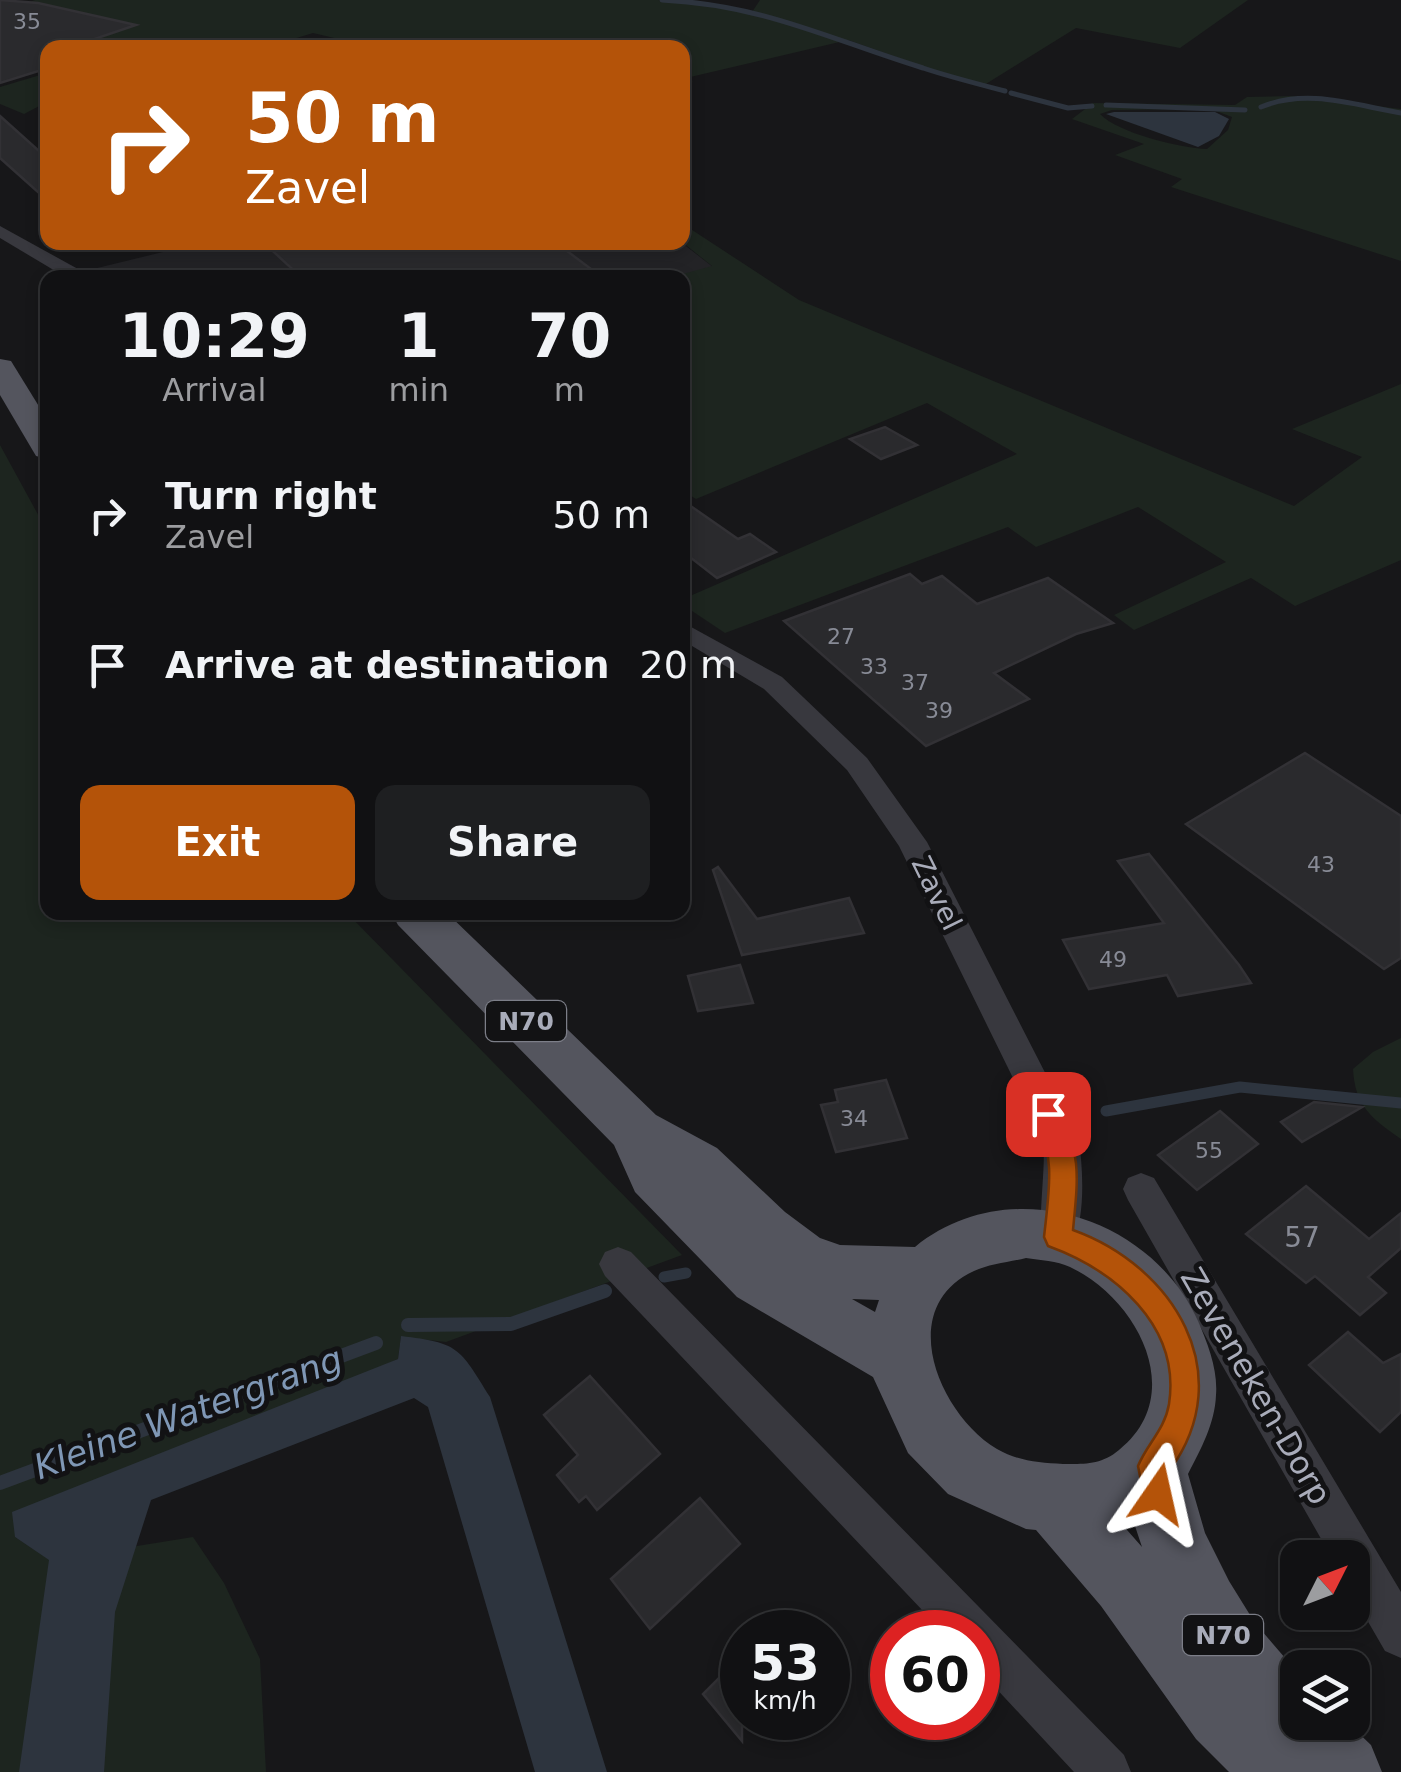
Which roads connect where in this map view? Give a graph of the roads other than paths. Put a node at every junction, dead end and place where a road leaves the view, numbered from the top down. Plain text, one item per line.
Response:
1 (0, 231) edge
2 (67, 270) edge
3 (0, 368) edge
4 (40, 436) edge
5 (690, 635) edge
6 (422, 920) edge
7 (636, 1131) junction
8 (1141, 1189) dead end
9 (1058, 1237) junction
10 (618, 1264) dead end
11 (922, 1274) junction
12 (898, 1358) junction
13 (1154, 1466) junction
14 (1056, 1500) junction
15 (951, 1610) edge
16 (1401, 1635) edge
17 (1000, 1661) edge
18 (1108, 1772) edge
19 (1282, 1772) edge
20 (1344, 1772) edge

1 - 2 street
3 - 4 main road
5 - 9 street, Zavel
6 - 7 main road, N70
7 - 11 main road, N70
7 - 12 main road, N70
8 - 16 street, Zeveneken-Dorp
9 - 11 main road, Zeveneken-Dorp
9 - 13 main road, Zeveneken-Dorp
10 - 15 street
11 - 12 main road, Zeveneken-Dorp
12 - 14 main road, Zeveneken-Dorp
13 - 14 main road, Zeveneken-Dorp
13 - 20 main road, N70
14 - 19 main road, N70
17 - 18 street

